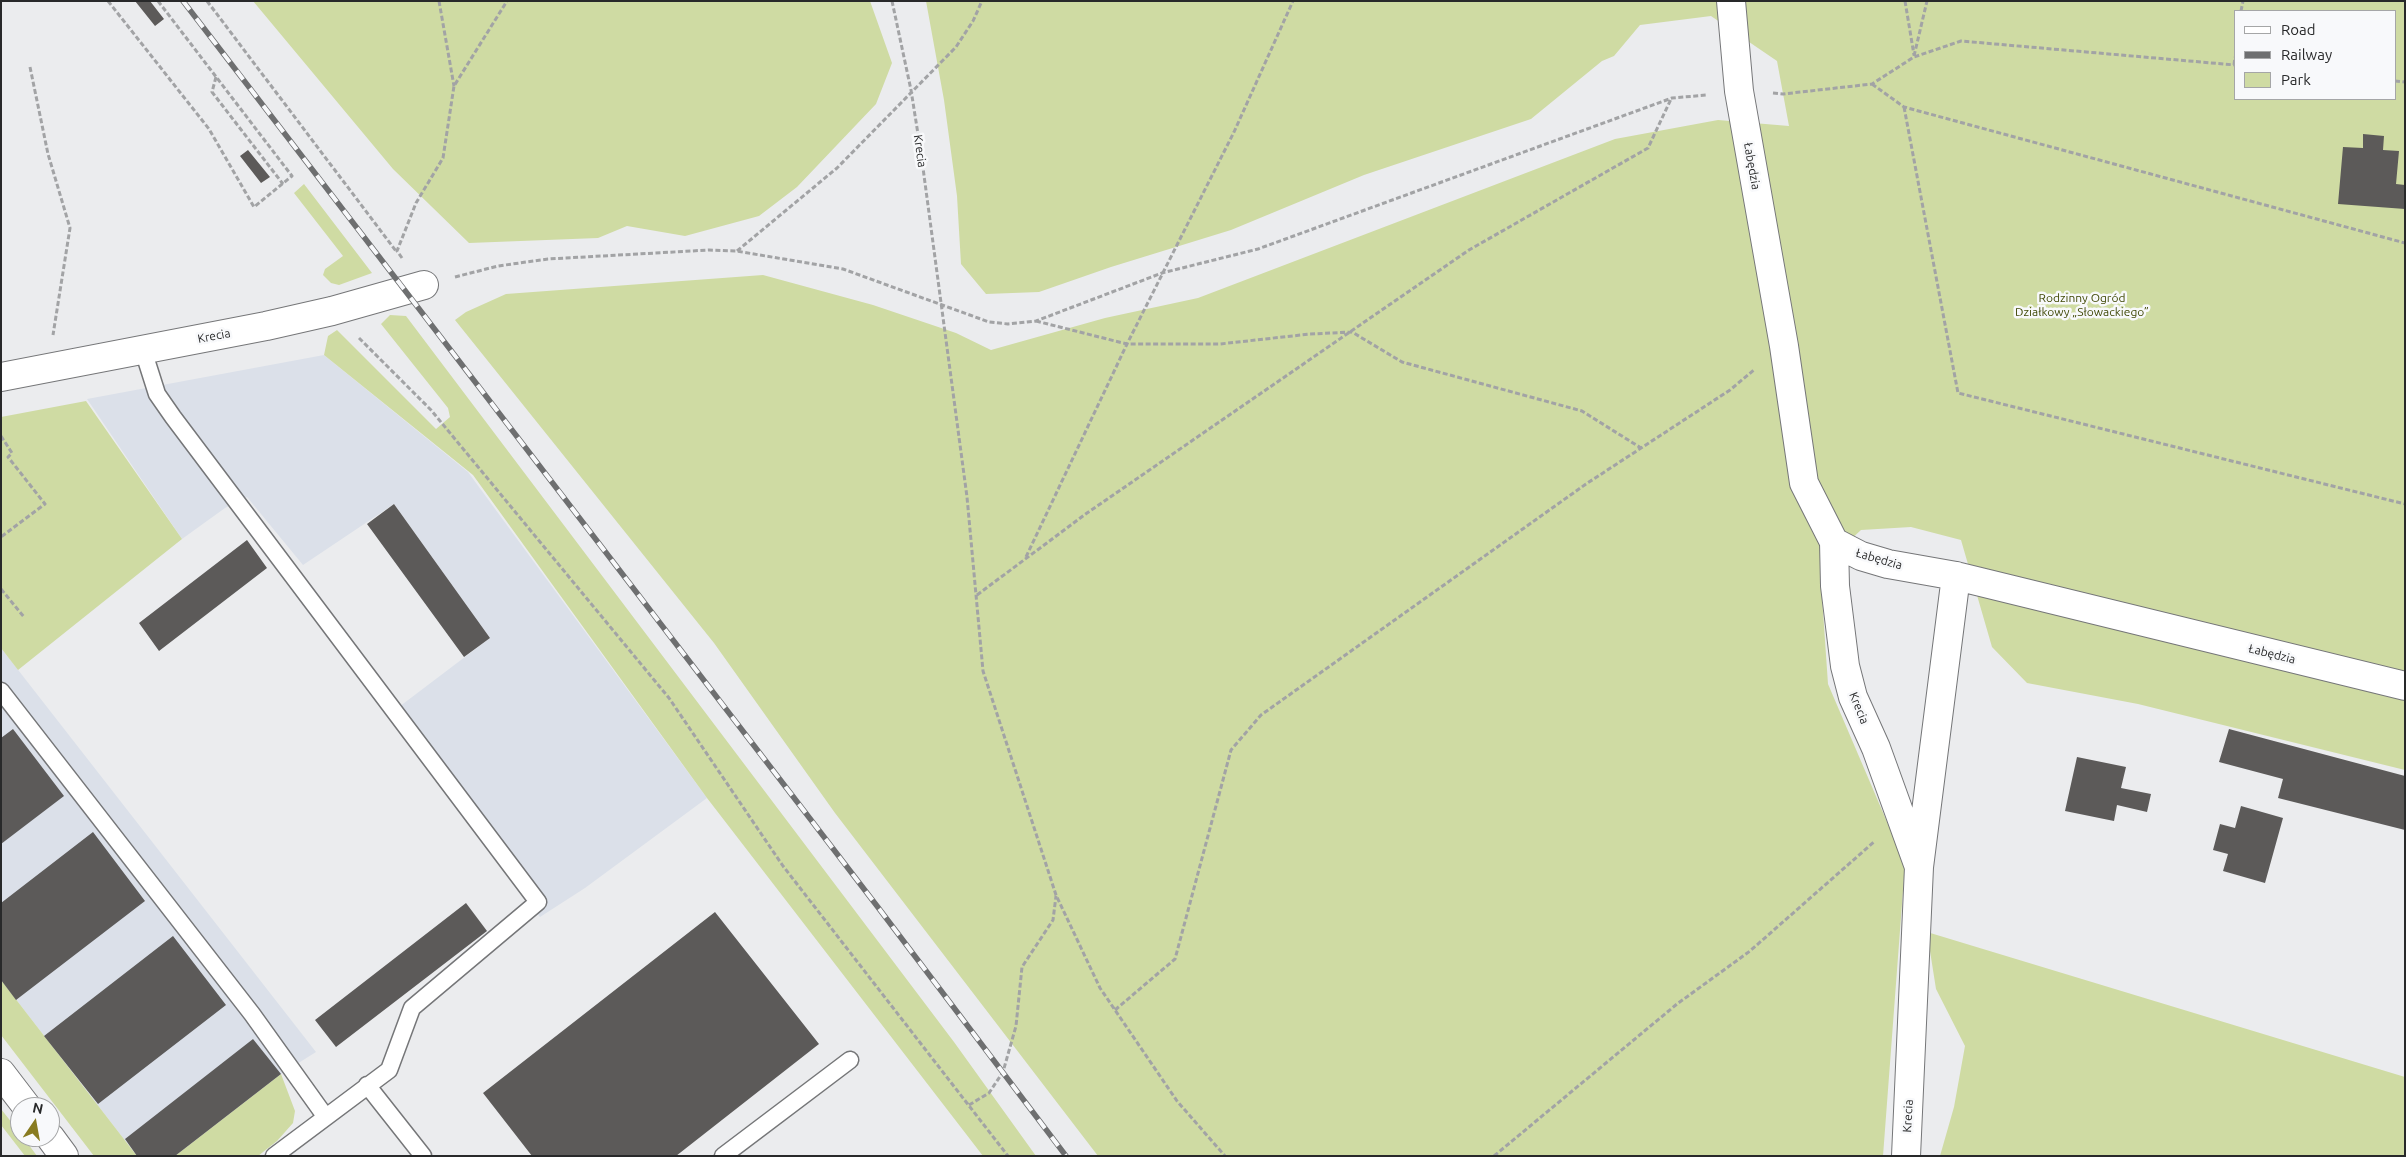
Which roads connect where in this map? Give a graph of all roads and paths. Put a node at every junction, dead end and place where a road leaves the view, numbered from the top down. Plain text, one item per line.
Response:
1 (108, 1) edge
2 (158, 1) edge
3 (207, 1) edge
4 (440, 1) edge
5 (507, 1) edge
6 (892, 1) edge
7 (982, 1) edge
8 (1293, 1) edge
9 (1731, 1) edge
10 (1905, 1) edge
11 (1927, 1) edge
12 (1914, 57) junction
13 (2234, 65) edge
14 (30, 67) dead end
15 (216, 77) junction
16 (1872, 84) junction
17 (454, 86) junction
18 (911, 90) junction
19 (1739, 91) junction
20 (1672, 98) junction
21 (1904, 107) junction
22 (283, 184) junction
23 (2405, 243) edge
24 (397, 251) junction
25 (736, 251) junction
26 (1162, 272) junction
27 (424, 285) junction
28 (939, 302) junction
29 (332, 311) junction
30 (1036, 321) junction
31 (1352, 332) junction
32 (1127, 344) junction
33 (1784, 346) junction
34 (143, 350) junction
35 (47, 368) junction
36 (1, 377) edge
37 (1, 436) edge
38 (1641, 448) junction
39 (2405, 504) edge
40 (1, 538) edge
41 (1834, 542) junction
42 (1026, 558) junction
43 (1956, 576) junction
44 (1, 590) edge
45 (976, 595) junction
46 (24, 617) dead end
47 (2405, 686) edge
48 (1, 691) edge
49 (1902, 818) junction
50 (1919, 867) junction
51 (1056, 895) junction
52 (1115, 1010) junction
53 (850, 1060) dead end
54 (1, 1073) edge
55 (367, 1085) junction
56 (19, 1097) edge
57 (969, 1105) junction
58 (326, 1116) junction
59 (274, 1156) edge
60 (423, 1156) edge
61 (723, 1156) edge
62 (1008, 1156) edge
63 (1225, 1156) edge
64 (1494, 1156) edge
65 (1906, 1156) edge

1 - 22 path
2 - 15 path
3 - 24 path
4 - 17 path
5 - 17 path
6 - 18 path, Krecia
7 - 18 path
8 - 26 path
9 - 19 street, Łabędzia
10 - 12 path
11 - 12 path
12 - 13 path
12 - 16 path
14 - 35 path
15 - 22 path
15 - 22 path
16 - 19 path
16 - 21 path
17 - 24 path
18 - 25 path
18 - 28 path, Krecia
19 - 20 path
19 - 33 street, Łabędzia
20 - 26 path
20 - 31 path
21 - 23 path
21 - 39 path
24 - 27 path
25 - 27 path
25 - 28 path
26 - 30 path
26 - 32 path
27 - 29 street, Krecia
28 - 30 path
28 - 45 path, Krecia
29 - 34 street, Krecia
29 - 57 path
30 - 32 path
31 - 32 path
31 - 38 path
31 - 42 path
32 - 42 path
33 - 38 path
33 - 41 street, Łabędzia
34 - 35 street, Krecia
34 - 55 lane
35 - 36 street, Krecia
37 - 40 path
38 - 52 path
41 - 43 street, Łabędzia
41 - 49 street, Krecia
42 - 45 path
43 - 47 street, Łabędzia
43 - 50 street, Krecia
44 - 46 path
45 - 51 path, Krecia
48 - 58 lane
49 - 50 street, Krecia
49 - 64 path
50 - 65 street, Krecia
51 - 52 path, Krecia
51 - 57 path
52 - 63 path, Krecia
53 - 61 lane
54 - 56 street
55 - 58 lane
55 - 60 lane
57 - 62 path
58 - 59 lane

